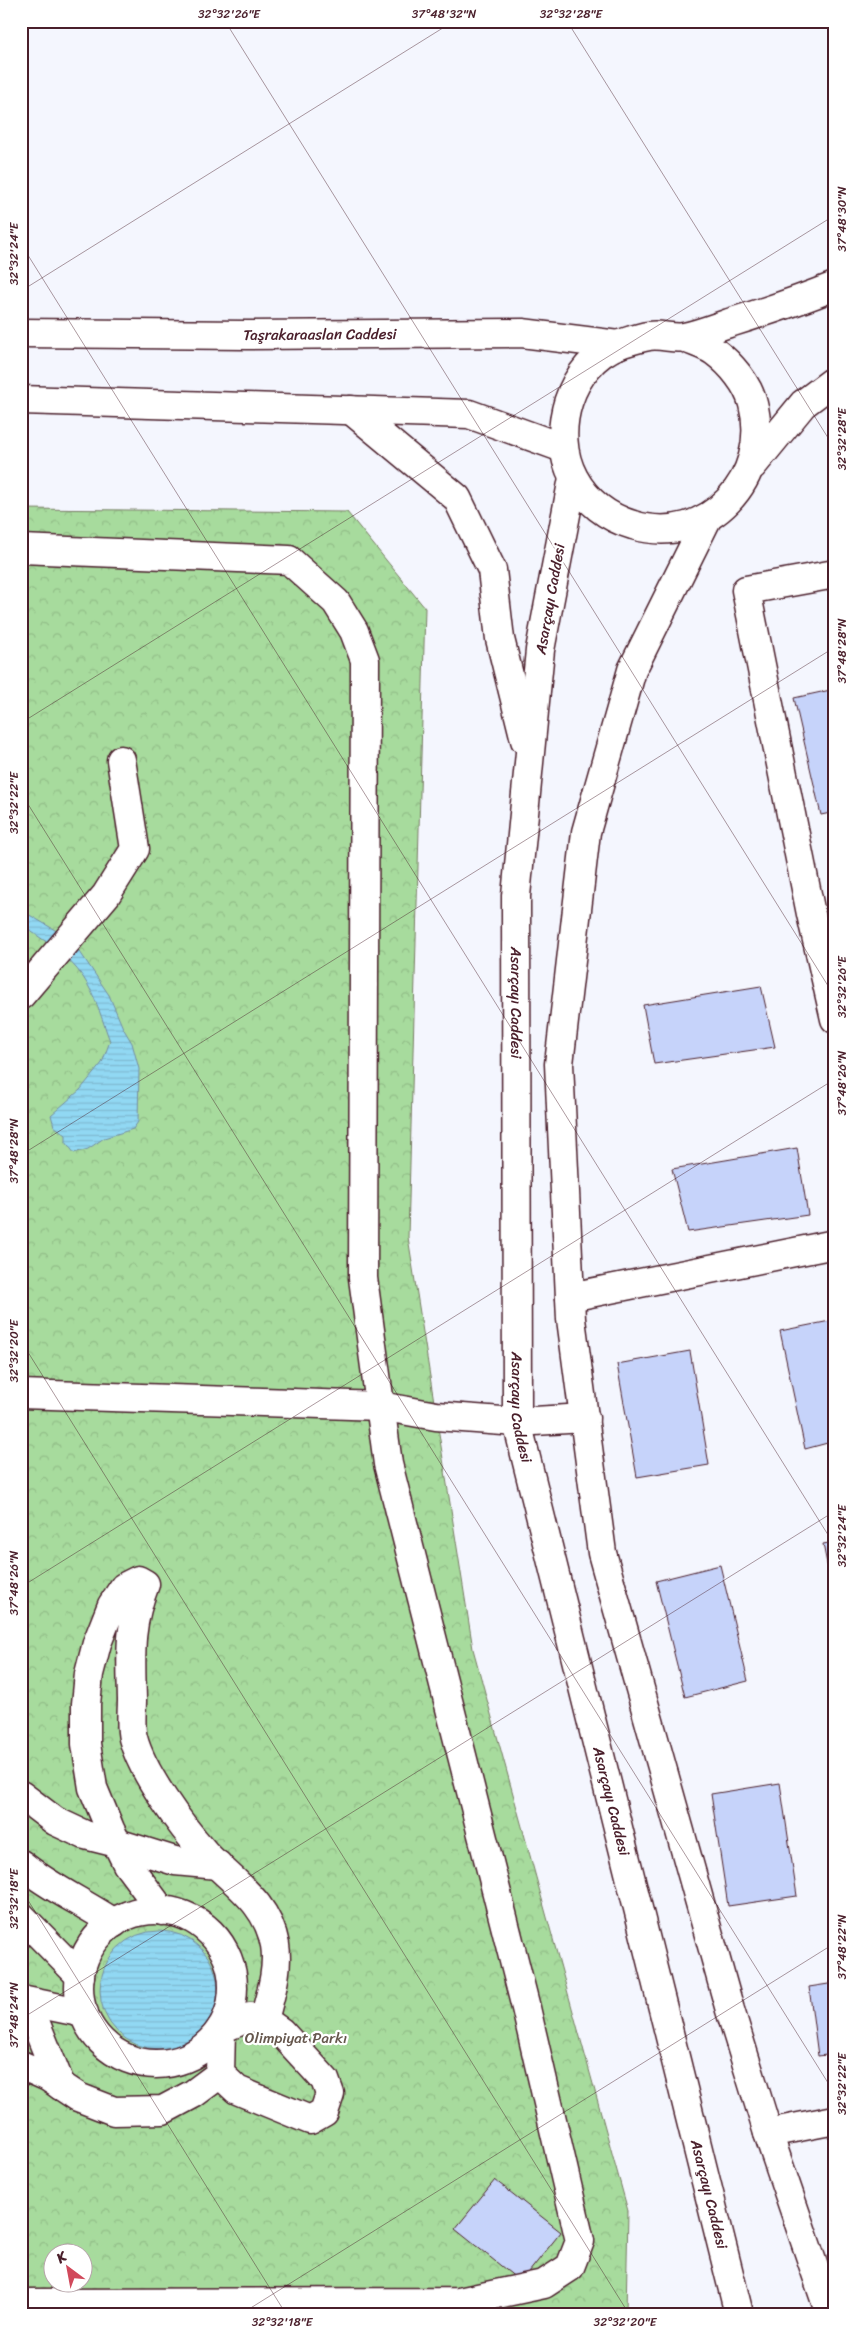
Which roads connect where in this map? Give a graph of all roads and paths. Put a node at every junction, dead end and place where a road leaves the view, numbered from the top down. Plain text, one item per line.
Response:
1 (835, 286) edge
2 (21, 333) edge
3 (683, 337) junction
4 (618, 345) junction
5 (835, 380) edge
6 (21, 400) edge
7 (351, 410) junction
8 (563, 448) junction
9 (751, 468) junction
10 (574, 478) junction
11 (708, 518) junction
12 (21, 549) edge
13 (835, 574) edge
14 (530, 758) junction
15 (121, 760) dead end
16 (21, 995) edge
17 (835, 1019) edge
18 (835, 1244) edge
19 (570, 1296) junction
20 (21, 1394) edge
21 (380, 1406) junction
22 (585, 1418) junction
23 (517, 1422) junction
24 (21, 1795) edge
25 (117, 1843) junction
26 (21, 1864) edge
27 (218, 1865) junction
28 (162, 1911) junction
29 (21, 1916) edge
30 (114, 1923) junction
31 (80, 1976) junction
32 (21, 2001) edge
33 (84, 2013) junction
34 (264, 2020) junction
35 (220, 2029) junction
36 (21, 2065) edge
37 (220, 2074) junction
38 (61, 2086) junction
39 (835, 2120) edge
40 (768, 2133) junction
41 (21, 2303) edge
42 (739, 2314) edge
43 (830, 2314) edge

1 - 3 street
2 - 4 street, Taşrakaraaslan Caddesi
3 - 4 street
3 - 9 street
4 - 8 street
5 - 9 street
6 - 7 street
7 - 8 street
7 - 14 street
8 - 10 street
9 - 11 street
10 - 11 street
10 - 14 street, Asarçayı Caddesi
11 - 19 street
12 - 21 street
13 - 17 street
14 - 23 street, Asarçayı Caddesi
15 - 16 street
18 - 19 street
19 - 22 street
20 - 21 street
21 - 23 street
21 - 41 street
22 - 23 street
22 - 40 street
23 - 42 street, Asarçayı Caddesi
24 - 25 street
25 - 27 street
25 - 27 street
25 - 28 street
26 - 30 street
27 - 34 street
28 - 30 street
28 - 35 street
29 - 31 street
30 - 31 street
31 - 33 street
32 - 33 street
32 - 38 street
33 - 35 street
34 - 35 street
34 - 37 street
35 - 37 street
36 - 38 street
37 - 38 street
39 - 40 street
40 - 43 street

